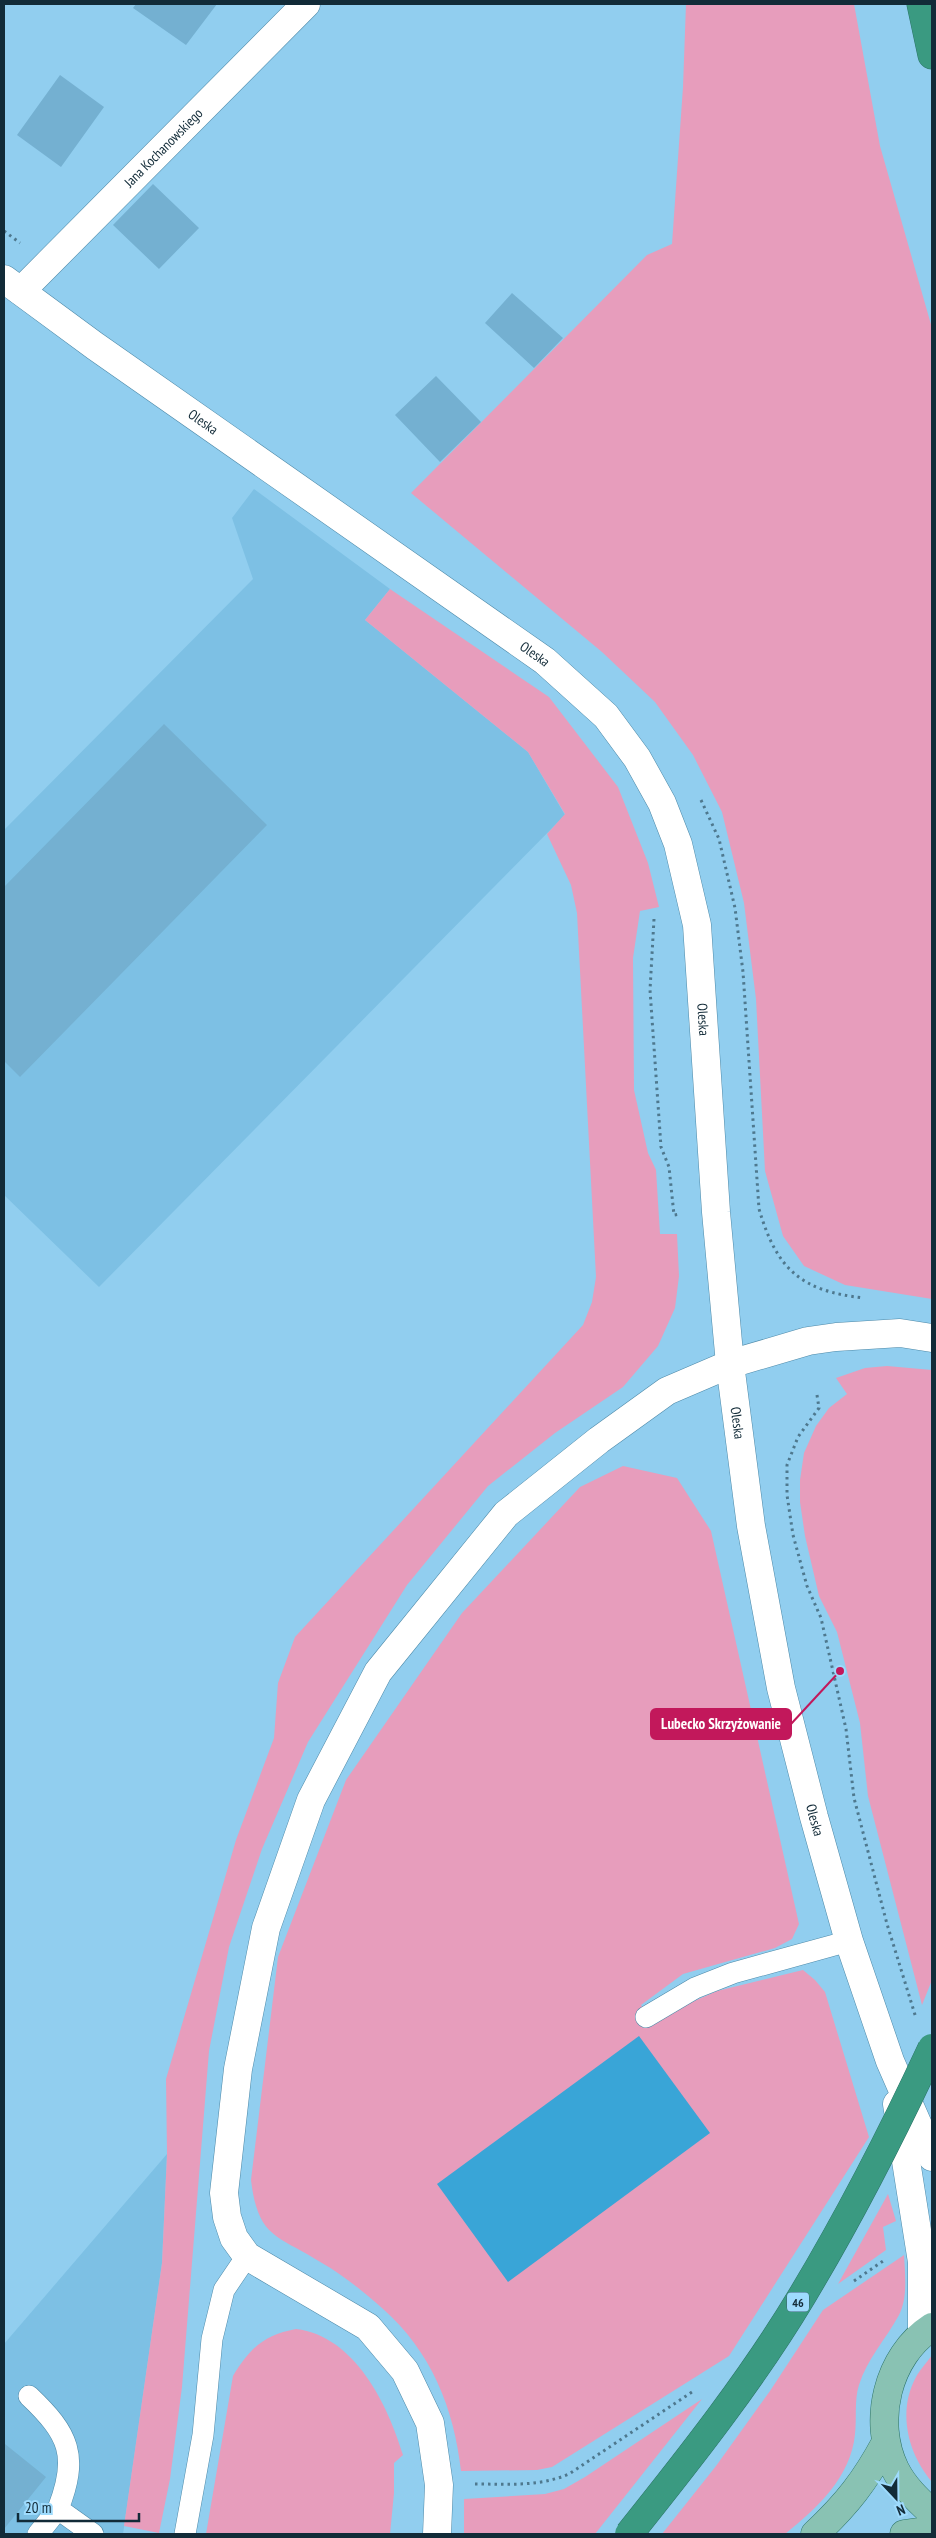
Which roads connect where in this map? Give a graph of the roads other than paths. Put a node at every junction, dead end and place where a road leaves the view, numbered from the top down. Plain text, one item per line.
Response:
1 (306, 4) edge
2 (921, 4) edge
3 (932, 55) edge
4 (9, 286) edge
5 (932, 1338) edge
6 (730, 1364) junction
7 (849, 1941) junction
8 (646, 2017) dead end
9 (925, 2037) edge
10 (890, 2061) junction
11 (932, 2157) edge
12 (247, 2256) junction
13 (927, 2330) edge
14 (29, 2396) dead end
15 (886, 2442) junction
16 (58, 2509) junction
17 (932, 2513) edge
18 (932, 2530) edge
19 (38, 2534) edge
20 (93, 2534) edge
21 (185, 2534) edge
22 (437, 2534) edge
23 (629, 2534) edge
24 (814, 2534) edge
25 (904, 2534) edge

1 - 4 street, Jana Kochanowskiego
2 - 3 highway
4 - 6 street, Oleska
5 - 6 street
6 - 7 street, Oleska
6 - 12 street
7 - 8 lane
7 - 10 street, Oleska
9 - 23 highway, 46, bridge
10 - 11 street
10 - 13 street
12 - 21 lane
12 - 22 street
13 - 15 main road
14 - 16 lane
15 - 17 main road
15 - 24 main road
16 - 19 lane
16 - 20 lane
18 - 25 main road

